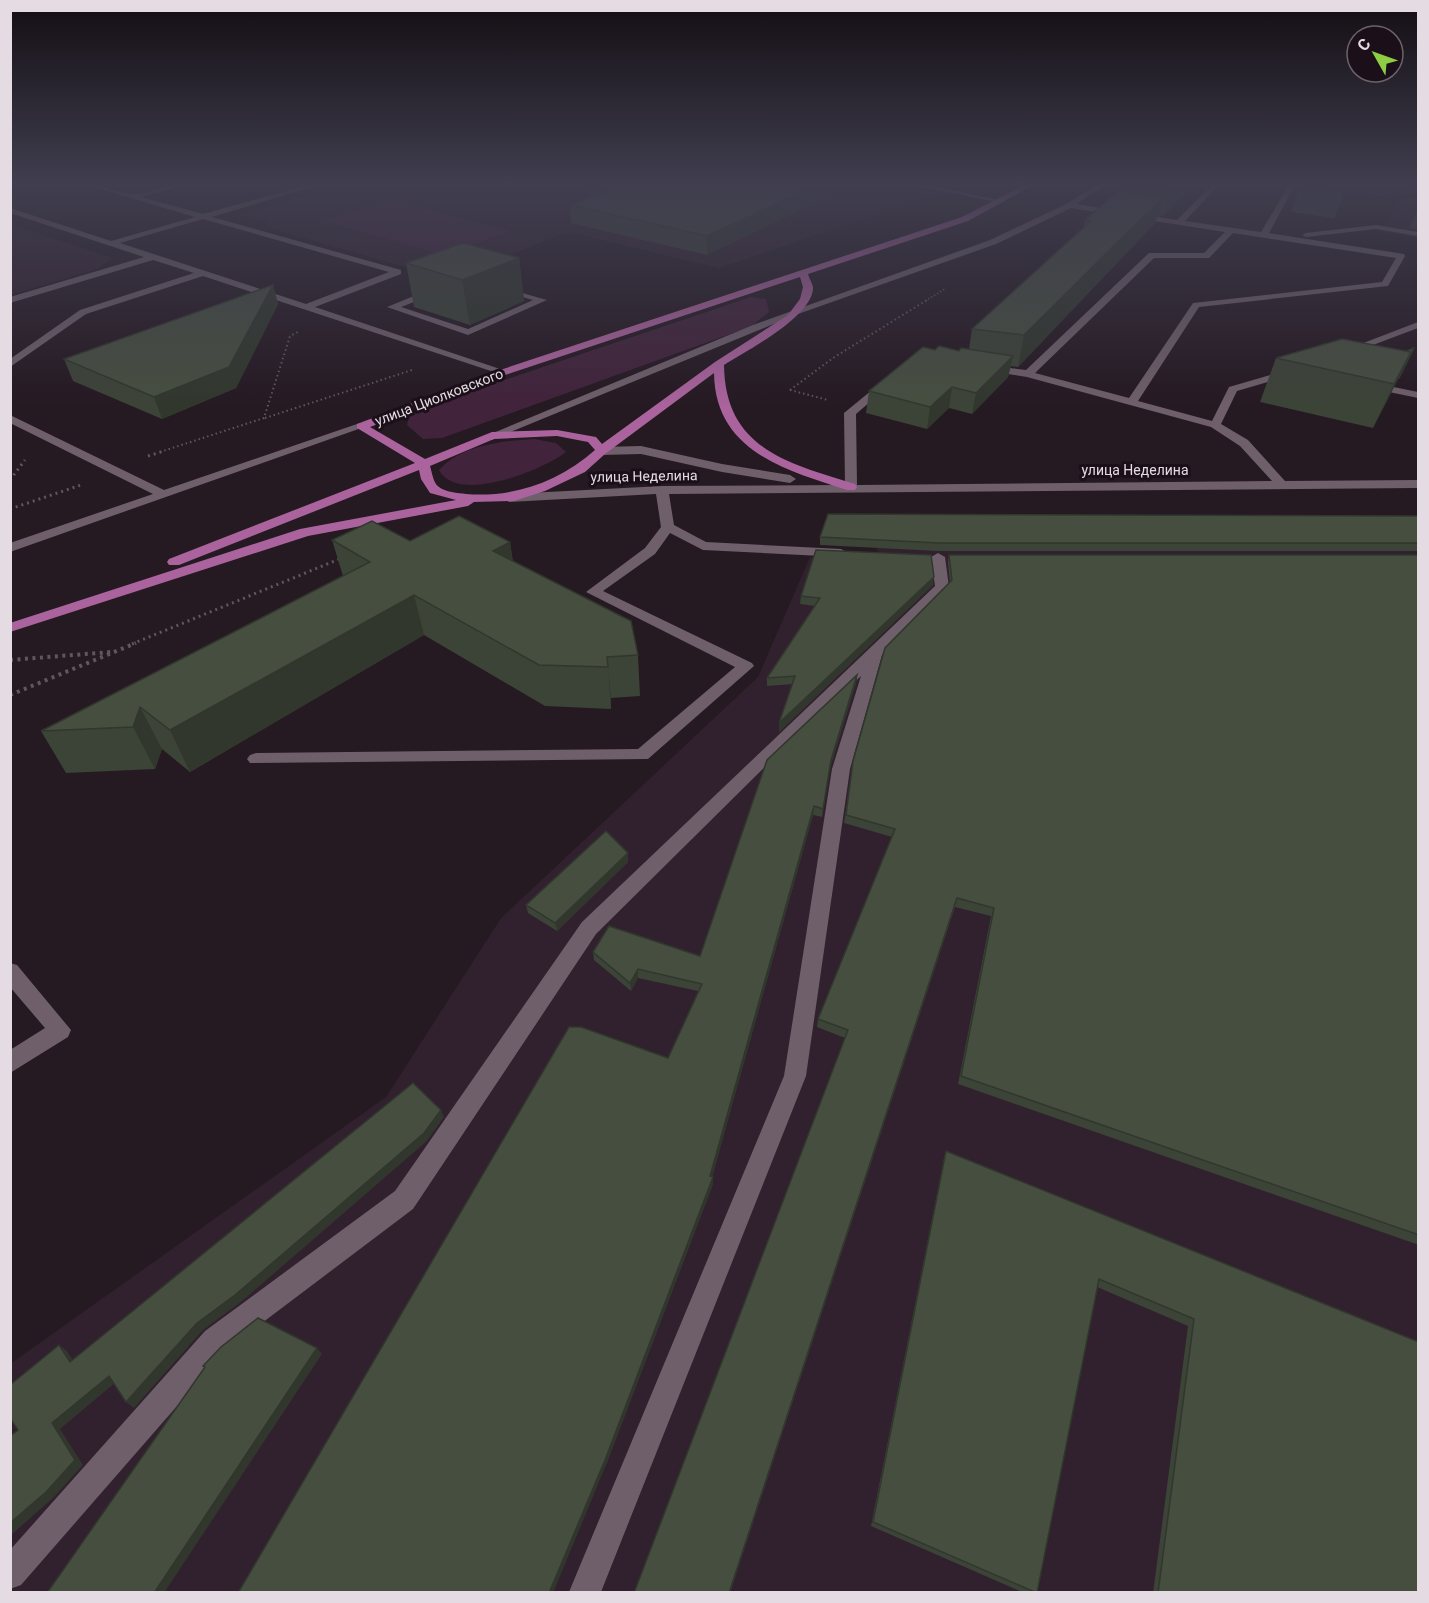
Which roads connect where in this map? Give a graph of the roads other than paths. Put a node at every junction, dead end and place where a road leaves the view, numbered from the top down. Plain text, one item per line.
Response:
1 (150, 258) edge
2 (156, 258) edge
3 (346, 258) edge
4 (851, 258) edge
5 (956, 258) edge
6 (1149, 258) edge
7 (1400, 258) edge
8 (203, 273) junction
9 (803, 274) junction
10 (427, 280) dead end
11 (488, 284) edge
12 (10, 300) edge
13 (306, 307) junction
14 (796, 311) junction
15 (1419, 325) edge
16 (1330, 358) edge
17 (10, 364) edge
18 (719, 364) junction
19 (973, 366) edge
20 (1304, 370) dead end
21 (504, 372) junction
22 (900, 372) edge
23 (1028, 374) junction
24 (1352, 382) edge
25 (1419, 394) edge
26 (1132, 402) junction
27 (10, 418) edge
28 (1215, 425) junction
29 (361, 426) junction
30 (492, 436) junction
31 (601, 451) junction
32 (424, 464) junction
33 (1281, 484) junction
34 (1419, 484) edge
35 (851, 487) junction
36 (662, 490) junction
37 (164, 495) junction
38 (509, 498) junction
39 (481, 500) junction
40 (668, 526) junction
41 (10, 548) edge
42 (856, 553) edge
43 (938, 557) dead end
44 (10, 627) edge
45 (875, 654) junction
46 (256, 759) dead end
47 (10, 971) edge
48 (10, 1063) edge
49 (10, 1574) edge
50 (585, 1593) edge

1 - 12 street
2 - 8 street
3 - 13 street
4 - 9 main road, улица Циолковского
5 - 14 street
6 - 23 street
7 - 26 street
8 - 13 street
8 - 17 street
9 - 14 main road
9 - 21 main road, улица Циолковского
10 - 11 street
13 - 21 street
14 - 18 main road
14 - 30 street
15 - 16 street
18 - 31 main road
18 - 35 main road
19 - 23 street
20 - 28 street
21 - 29 main road, улица Циолковского
22 - 35 street
23 - 26 street
24 - 25 street
26 - 28 street
27 - 37 street
28 - 33 street
29 - 32 main road, улица Циолковского
29 - 37 street
30 - 31 main road
30 - 32 main road
31 - 35 street, улица Неделина
31 - 38 main road
32 - 39 main road
32 - 44 main road
33 - 34 street, улица Неделина
33 - 35 street, улица Неделина
35 - 36 street, улица Неделина
36 - 38 street, улица Неделина
36 - 40 street
37 - 41 street
38 - 39 main road
39 - 44 main road
40 - 42 street
40 - 46 street
43 - 45 street
45 - 49 street
45 - 50 street
47 - 48 street

